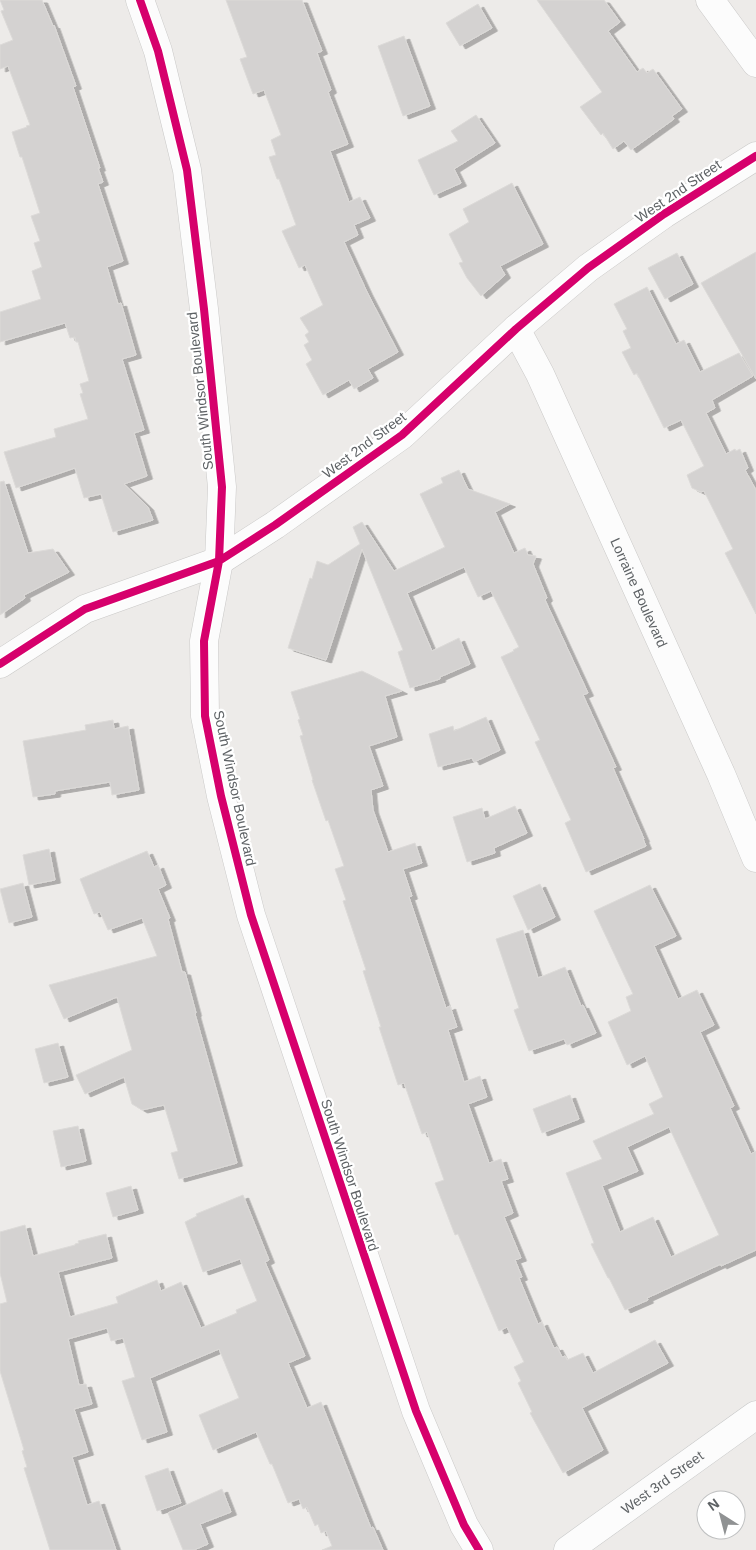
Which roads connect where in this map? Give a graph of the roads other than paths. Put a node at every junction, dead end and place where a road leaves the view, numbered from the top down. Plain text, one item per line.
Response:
1 (140, 0) edge
2 (710, 0) edge
3 (756, 63) edge
4 (756, 156) edge
5 (516, 329) junction
6 (219, 561) junction
7 (0, 664) edge
8 (756, 858) edge
9 (756, 1415) edge
10 (479, 1550) edge
11 (568, 1550) edge

1 - 6 street, South Windsor Boulevard
2 - 3 street
4 - 5 street, West 2nd Street
5 - 6 street, West 2nd Street
5 - 8 street, Lorraine Boulevard
6 - 7 street, West 2nd Street
6 - 10 street, South Windsor Boulevard
9 - 11 street, West 3rd Street

